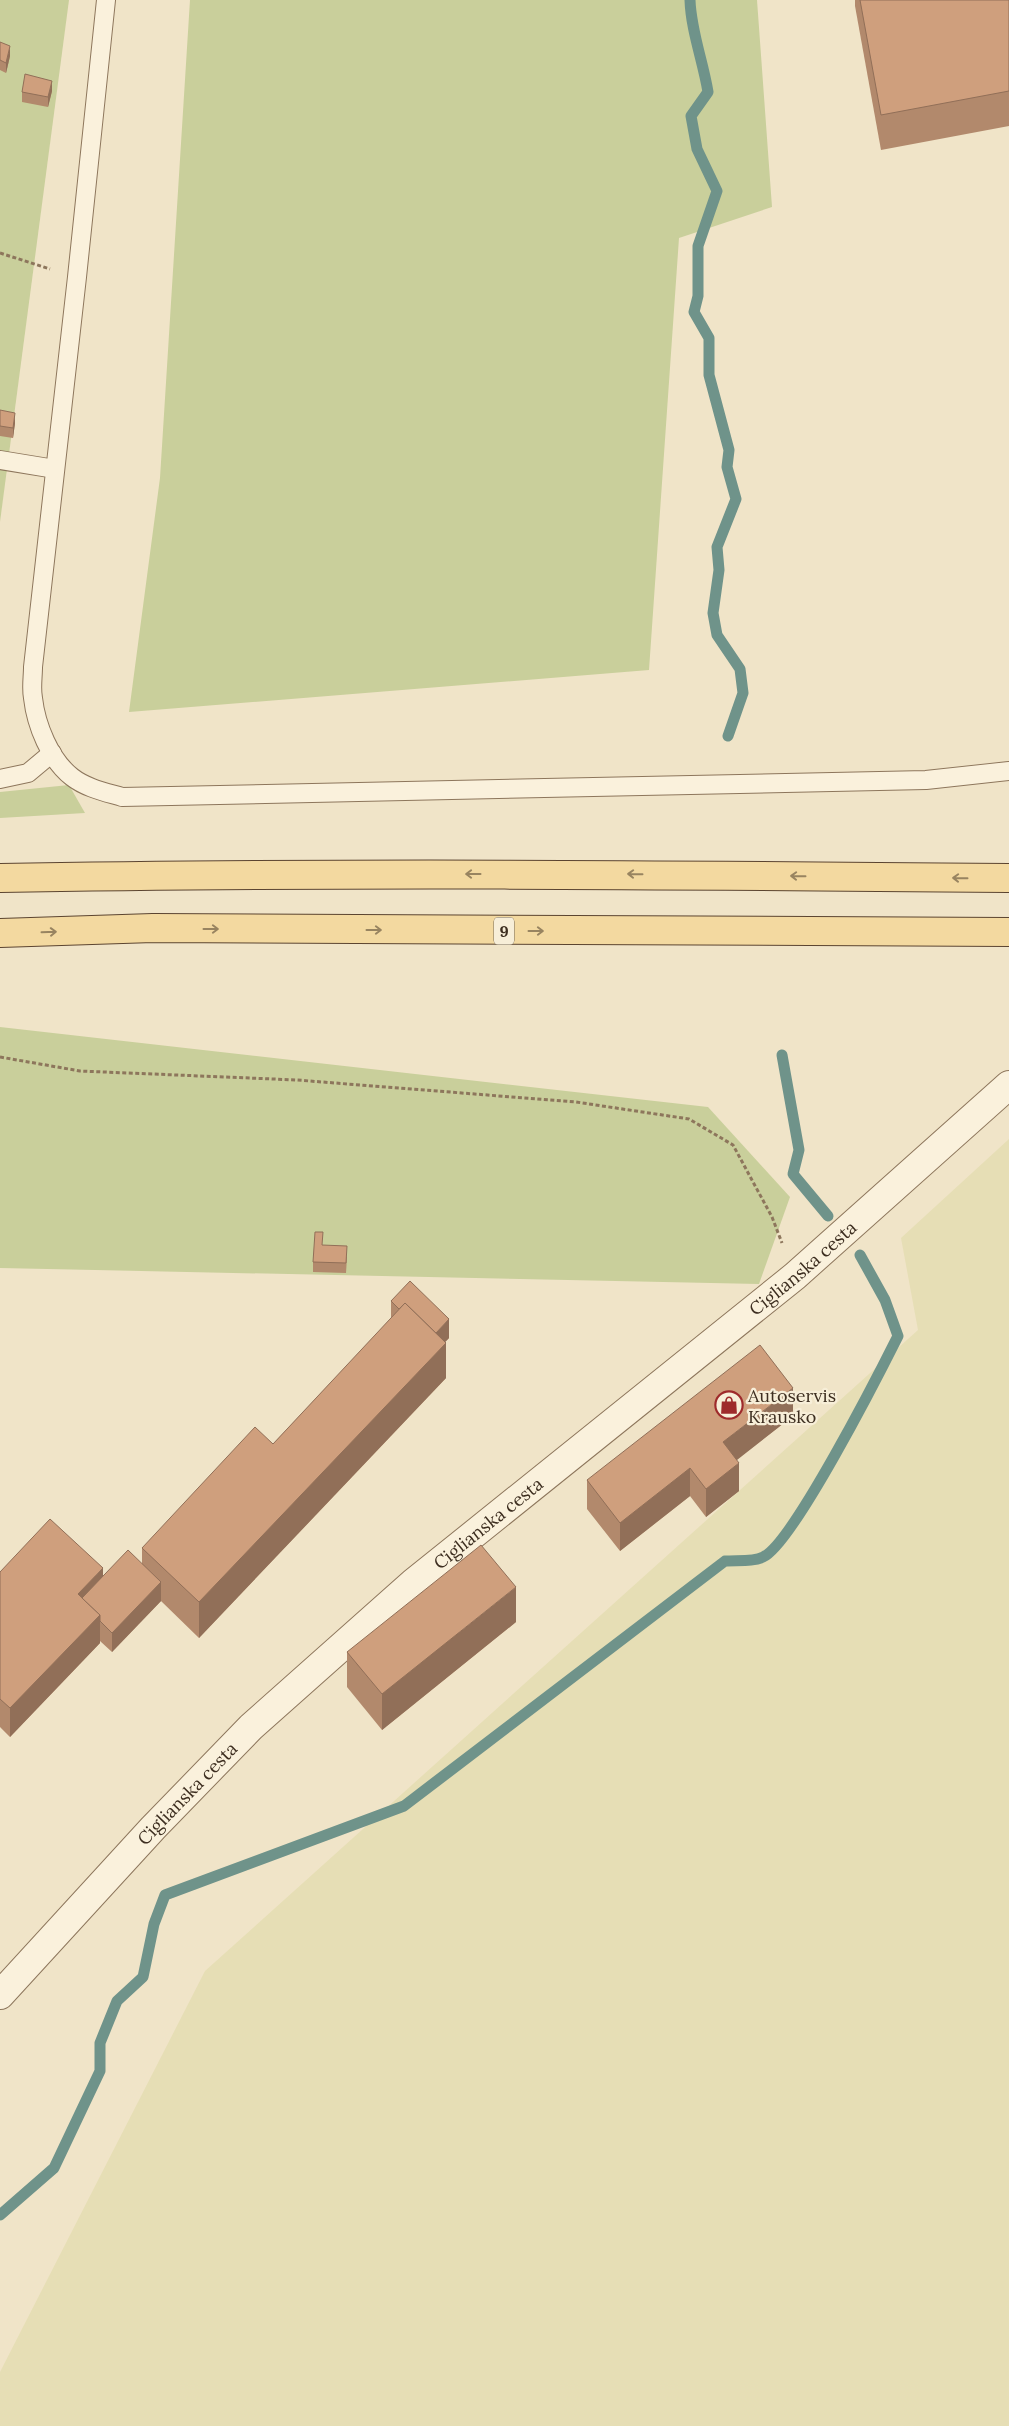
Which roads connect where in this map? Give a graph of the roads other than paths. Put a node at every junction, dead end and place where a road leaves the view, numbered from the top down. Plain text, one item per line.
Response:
1 (106, 0) edge
2 (0, 460) edge
3 (55, 470) junction
4 (52, 753) junction
5 (1009, 771) edge
6 (0, 779) edge
7 (0, 878) edge
8 (1009, 878) edge
9 (1009, 932) edge
10 (0, 933) edge
11 (1009, 1085) edge
12 (0, 1995) edge

1 - 3 lane
2 - 3 lane
3 - 4 lane
4 - 5 lane
4 - 6 lane
8 -> 7 main road
10 -> 9 main road, 9
11 - 12 street, Ciglianska cesta

